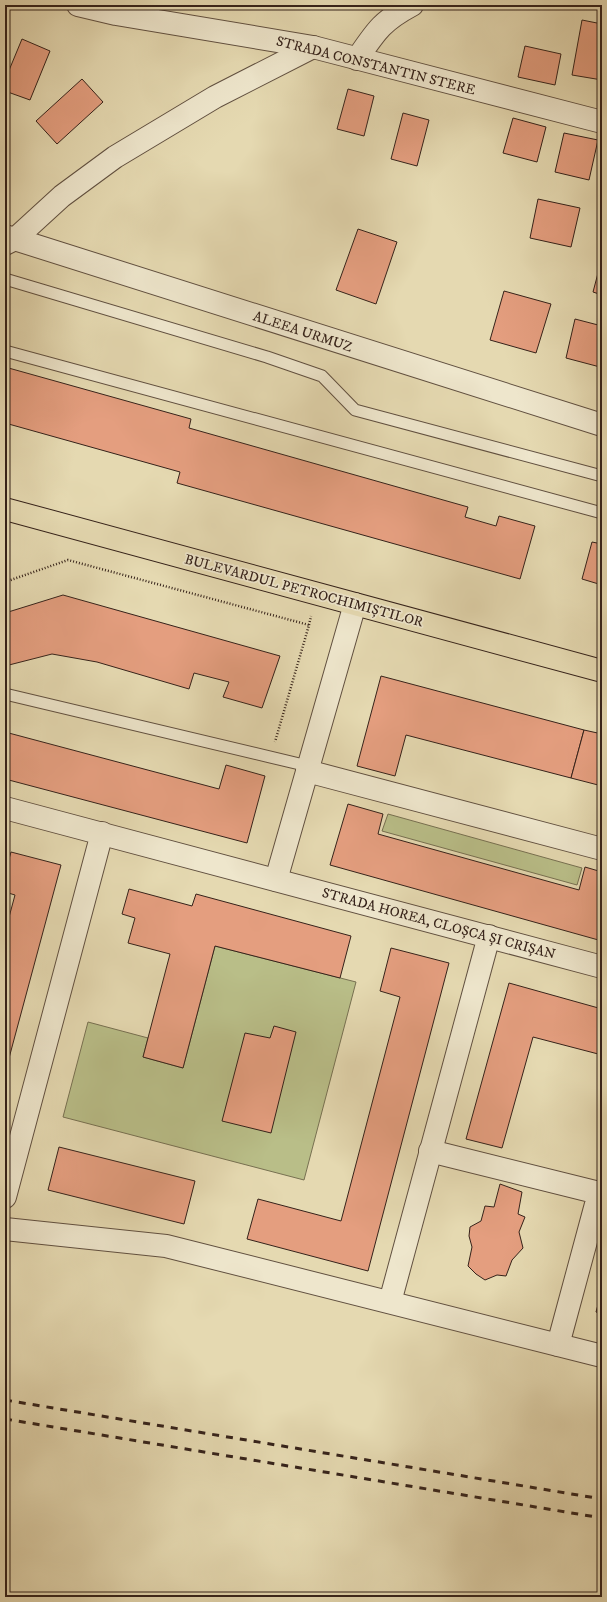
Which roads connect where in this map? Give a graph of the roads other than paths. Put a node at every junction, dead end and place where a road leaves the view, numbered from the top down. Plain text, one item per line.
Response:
1 (78, 5) edge
2 (412, 5) edge
3 (314, 47) junction
4 (357, 59) junction
5 (602, 122) edge
6 (8, 240) edge
7 (5, 279) edge
8 (5, 351) edge
9 (602, 425) edge
10 (602, 476) edge
11 (5, 509) edge
12 (602, 513) edge
13 (355, 604) junction
14 (602, 671) edge
15 (5, 694) edge
16 (308, 768) junction
17 (5, 808) edge
18 (102, 833) junction
19 (602, 849) edge
20 (276, 880) junction
21 (489, 936) junction
22 (602, 967) edge
23 (430, 1151) junction
24 (5, 1197) edge
25 (598, 1217) edge
26 (5, 1229) edge
27 (390, 1302) junction
28 (558, 1345) junction
29 (602, 1356) edge

1 - 3 street, STRADA CONSTANTIN STERE
2 - 4 street
3 - 4 street, STRADA CONSTANTIN STERE
3 - 6 street
4 - 5 street, STRADA CONSTANTIN STERE
6 - 9 street, ALEEA URMUZ
7 - 10 lane
8 - 12 lane
11 - 13 main road, BULEVARDUL PETROCHIMIȘTILOR
13 - 14 main road, BULEVARDUL PETROCHIMIȘTILOR
13 - 16 street
15 - 16 lane
16 - 19 street
16 - 20 street
17 - 18 street, STRADA HOREA, CLOȘCA ȘI CRIȘAN
18 - 20 street, STRADA HOREA, CLOȘCA ȘI CRIȘAN
18 - 24 street
20 - 21 street, STRADA HOREA, CLOȘCA ȘI CRIȘAN
21 - 22 street, STRADA HOREA, CLOȘCA ȘI CRIȘAN
21 - 23 street
23 - 25 street
23 - 27 street
25 - 28 street
26 - 27 street
27 - 28 street
28 - 29 street

